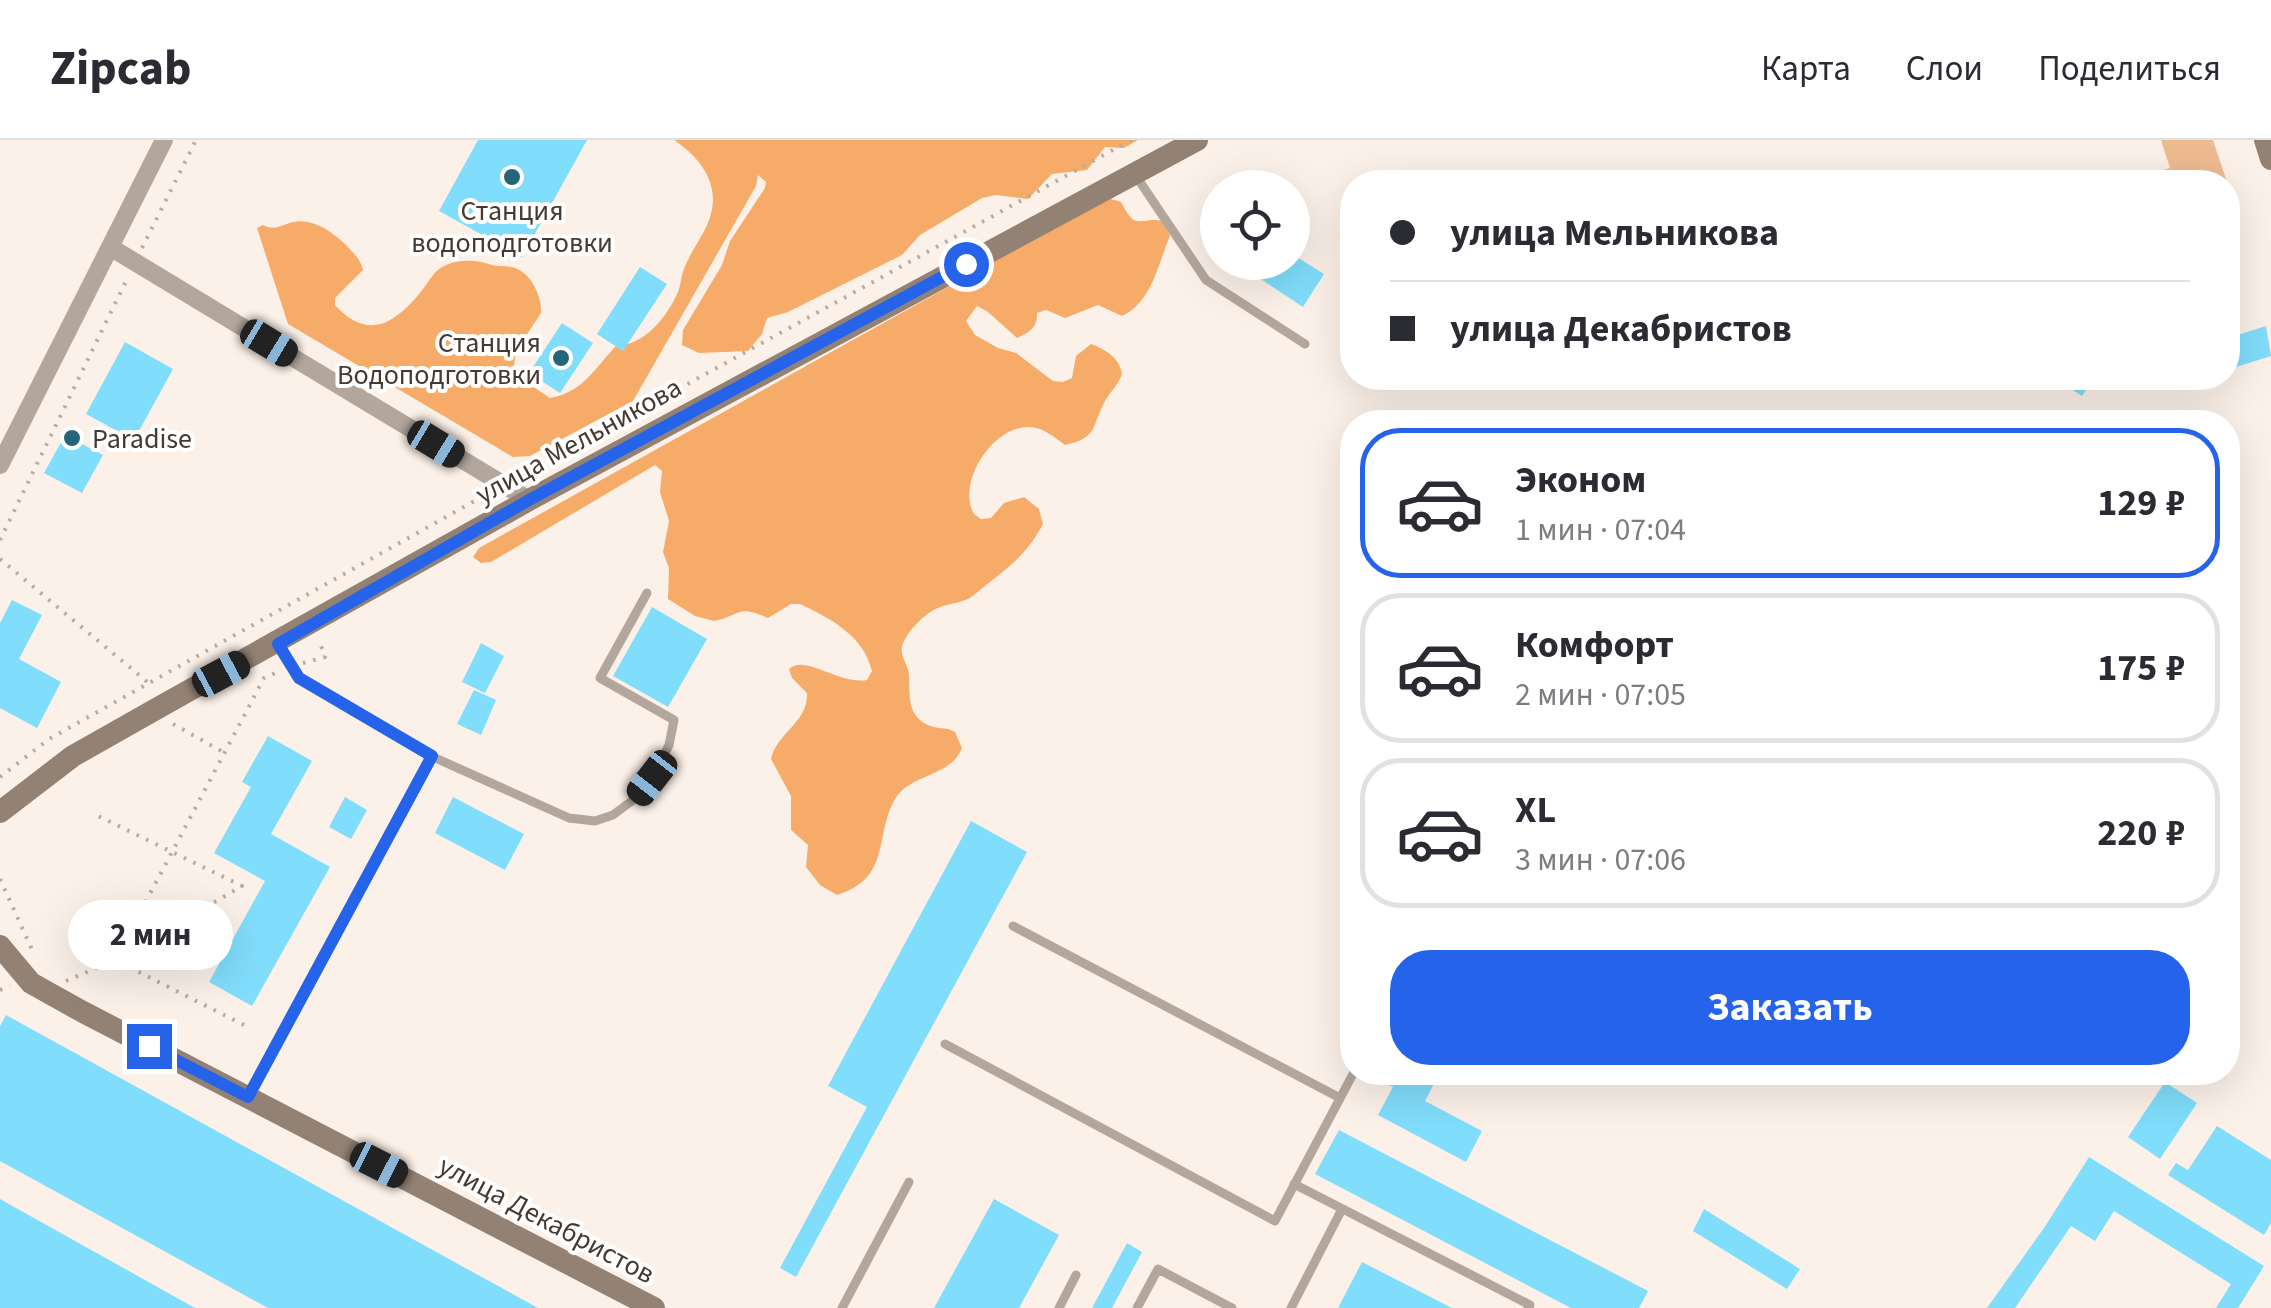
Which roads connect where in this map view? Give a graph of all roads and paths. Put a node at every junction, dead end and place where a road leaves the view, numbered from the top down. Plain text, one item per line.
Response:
1 (164, 140) edge
2 (196, 140) edge
3 (1131, 140) edge
4 (1197, 140) edge
5 (2265, 140) edge
6 (2271, 159) edge
7 (1134, 174) junction
8 (110, 247) junction
9 (135, 262) junction
10 (1305, 344) dead end
11 (0, 464) edge
12 (504, 485) junction
13 (529, 500) junction
14 (0, 540) edge
15 (0, 559) edge
16 (647, 593) dead end
17 (305, 595) junction
18 (314, 623) junction
19 (278, 644) junction
20 (291, 666) junction
21 (150, 684) junction
22 (165, 704) junction
23 (226, 753) junction
24 (432, 756) junction
25 (0, 777) edge
26 (0, 812) edge
27 (94, 814) dead end
28 (174, 854) junction
29 (0, 879) edge
30 (1013, 926) dead end
31 (0, 946) edge
32 (34, 956) dead end
33 (116, 960) junction
34 (58, 984) dead end
35 (244, 1025) dead end
36 (945, 1044) dead end
37 (1347, 1085) edge
38 (248, 1097) junction
39 (1340, 1098) junction
40 (909, 1182) dead end
41 (1294, 1184) junction
42 (1342, 1209) junction
43 (1076, 1275) dead end
44 (654, 1308) edge
45 (842, 1308) edge
46 (1059, 1308) edge
47 (1138, 1308) edge
48 (1232, 1308) edge
49 (1291, 1308) edge
50 (1528, 1308) edge

1 - 8 street
2 - 9 path
3 - 12 path
4 - 7 street, улица Мельникова
5 - 6 street
7 - 10 lane
7 - 13 street, улица Мельникова
8 - 9 street
8 - 11 street
9 - 12 street
9 - 14 path
12 - 13 street
12 - 17 path
13 - 18 street, улица Мельникова
15 - 21 path
16 - 24 lane
17 - 18 path
17 - 21 path
18 - 19 street, улица Мельникова
18 - 20 path
19 - 20 lane
19 - 22 street, улица Мельникова
20 - 23 path
20 - 24 lane
21 - 22 path
21 - 25 path
22 - 23 path
22 - 26 street, улица Мельникова
23 - 28 path
24 - 38 lane
27 - 28 path
28 - 33 path
28 - 33 path
29 - 32 path
30 - 39 lane
31 - 38 street, улица Декабристов
33 - 34 path
33 - 35 path
36 - 41 lane
37 - 39 lane
38 - 44 street, улица Декабристов
39 - 41 lane
40 - 45 lane
41 - 42 lane
42 - 49 lane
42 - 50 lane
43 - 46 lane
47 - 48 lane

